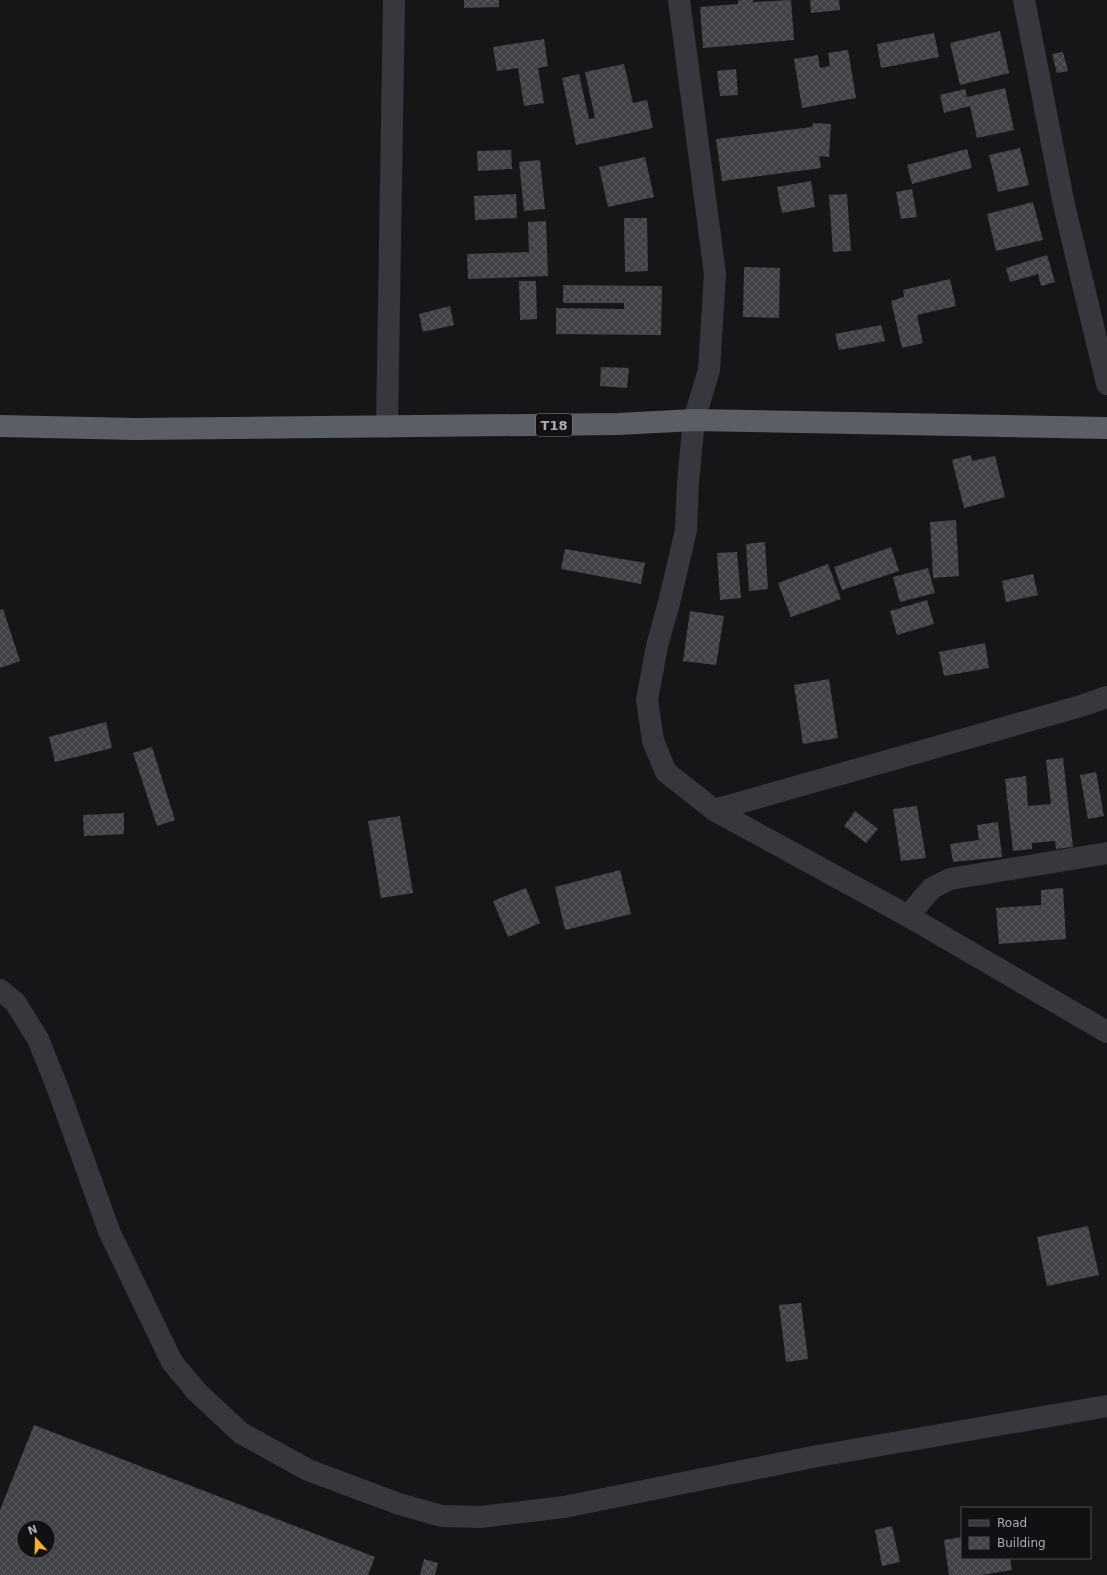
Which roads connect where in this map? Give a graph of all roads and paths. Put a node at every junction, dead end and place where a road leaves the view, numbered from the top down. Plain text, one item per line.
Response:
1 (394, 0) edge
2 (679, 0) edge
3 (1024, 0) edge
4 (1107, 384) edge
5 (694, 420) junction
6 (0, 426) edge
7 (387, 427) junction
8 (1107, 428) edge
9 (1107, 697) edge
10 (714, 810) junction
11 (1107, 853) edge
12 (908, 916) junction
13 (0, 990) edge
14 (1107, 1032) edge
15 (1107, 1406) edge

1 - 7 street
2 - 5 street
3 - 4 street
5 - 7 highway, T18
5 - 8 highway, T18
5 - 10 street
6 - 7 highway, T18
9 - 10 street
10 - 12 street
11 - 12 street
12 - 14 street
13 - 15 street

